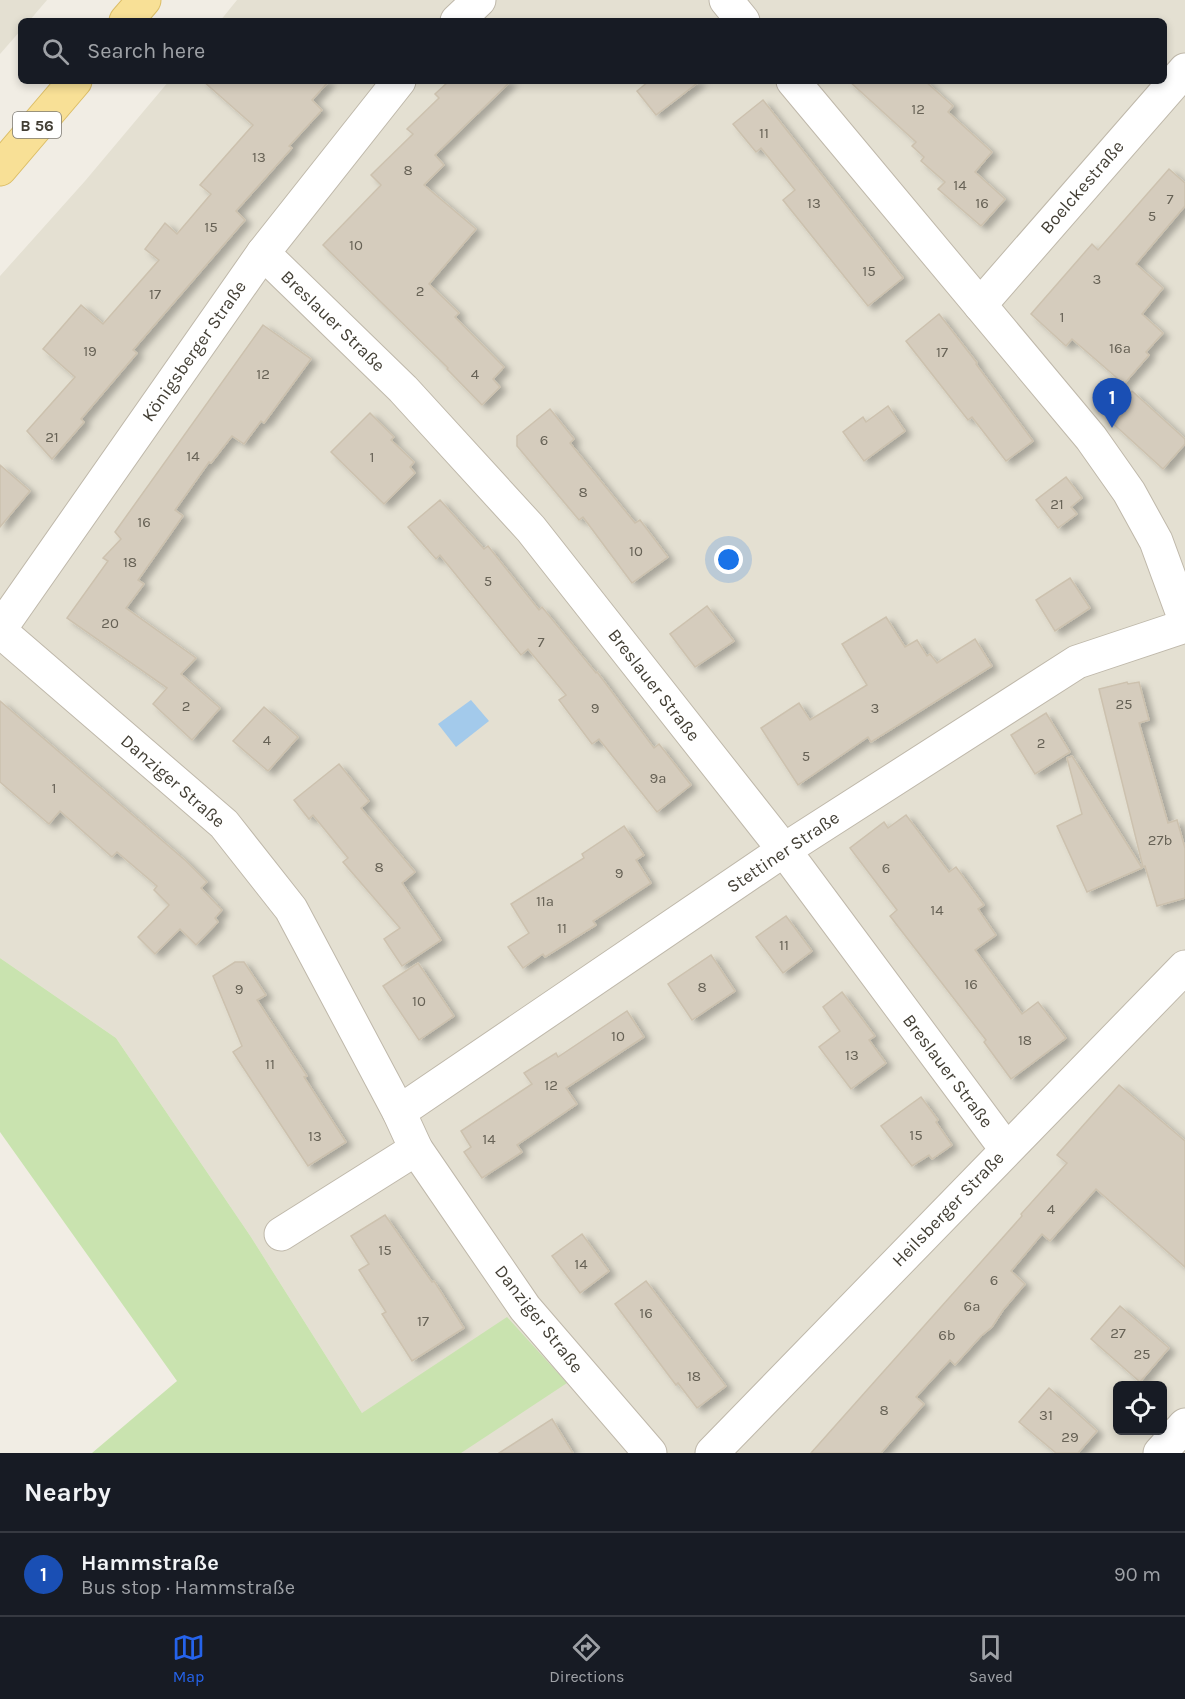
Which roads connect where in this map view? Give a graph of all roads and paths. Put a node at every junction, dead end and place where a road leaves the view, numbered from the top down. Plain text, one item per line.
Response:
1 (144, 0) edge
2 (479, 0) edge
3 (726, 0) edge
4 (129, 18) edge
5 (460, 18) edge
6 (741, 18) edge
7 (1185, 70) edge
8 (72, 84) edge
9 (397, 84) edge
10 (797, 84) edge
11 (0, 169) edge
12 (263, 253) junction
13 (980, 304) junction
14 (1185, 620) edge
15 (1185, 626) edge
16 (0, 630) edge
17 (784, 850) junction
18 (1185, 967) edge
19 (399, 1112) junction
20 (416, 1149) junction
21 (1006, 1149) junction
22 (280, 1234) dead end
23 (1185, 1425) edge
24 (650, 1453) edge
25 (712, 1453) edge
26 (1160, 1453) edge

1 - 4 main road
2 - 5 street
3 - 6 street
7 - 13 street, Boelckestraße
8 - 11 main road, B 56
9 - 12 street, Königsberger Straße
10 - 13 street
12 - 16 street, Königsberger Straße
12 - 17 street, Breslauer Straße
13 - 14 street
15 - 17 street, Stettiner Straße
16 - 19 street, Danziger Straße
17 - 19 street, Stettiner Straße
17 - 21 street, Breslauer Straße
18 - 21 street, Heilsberger Straße
19 - 20 street, Danziger Straße
20 - 22 street
20 - 24 street, Danziger Straße
21 - 25 street, Heilsberger Straße
23 - 26 street

